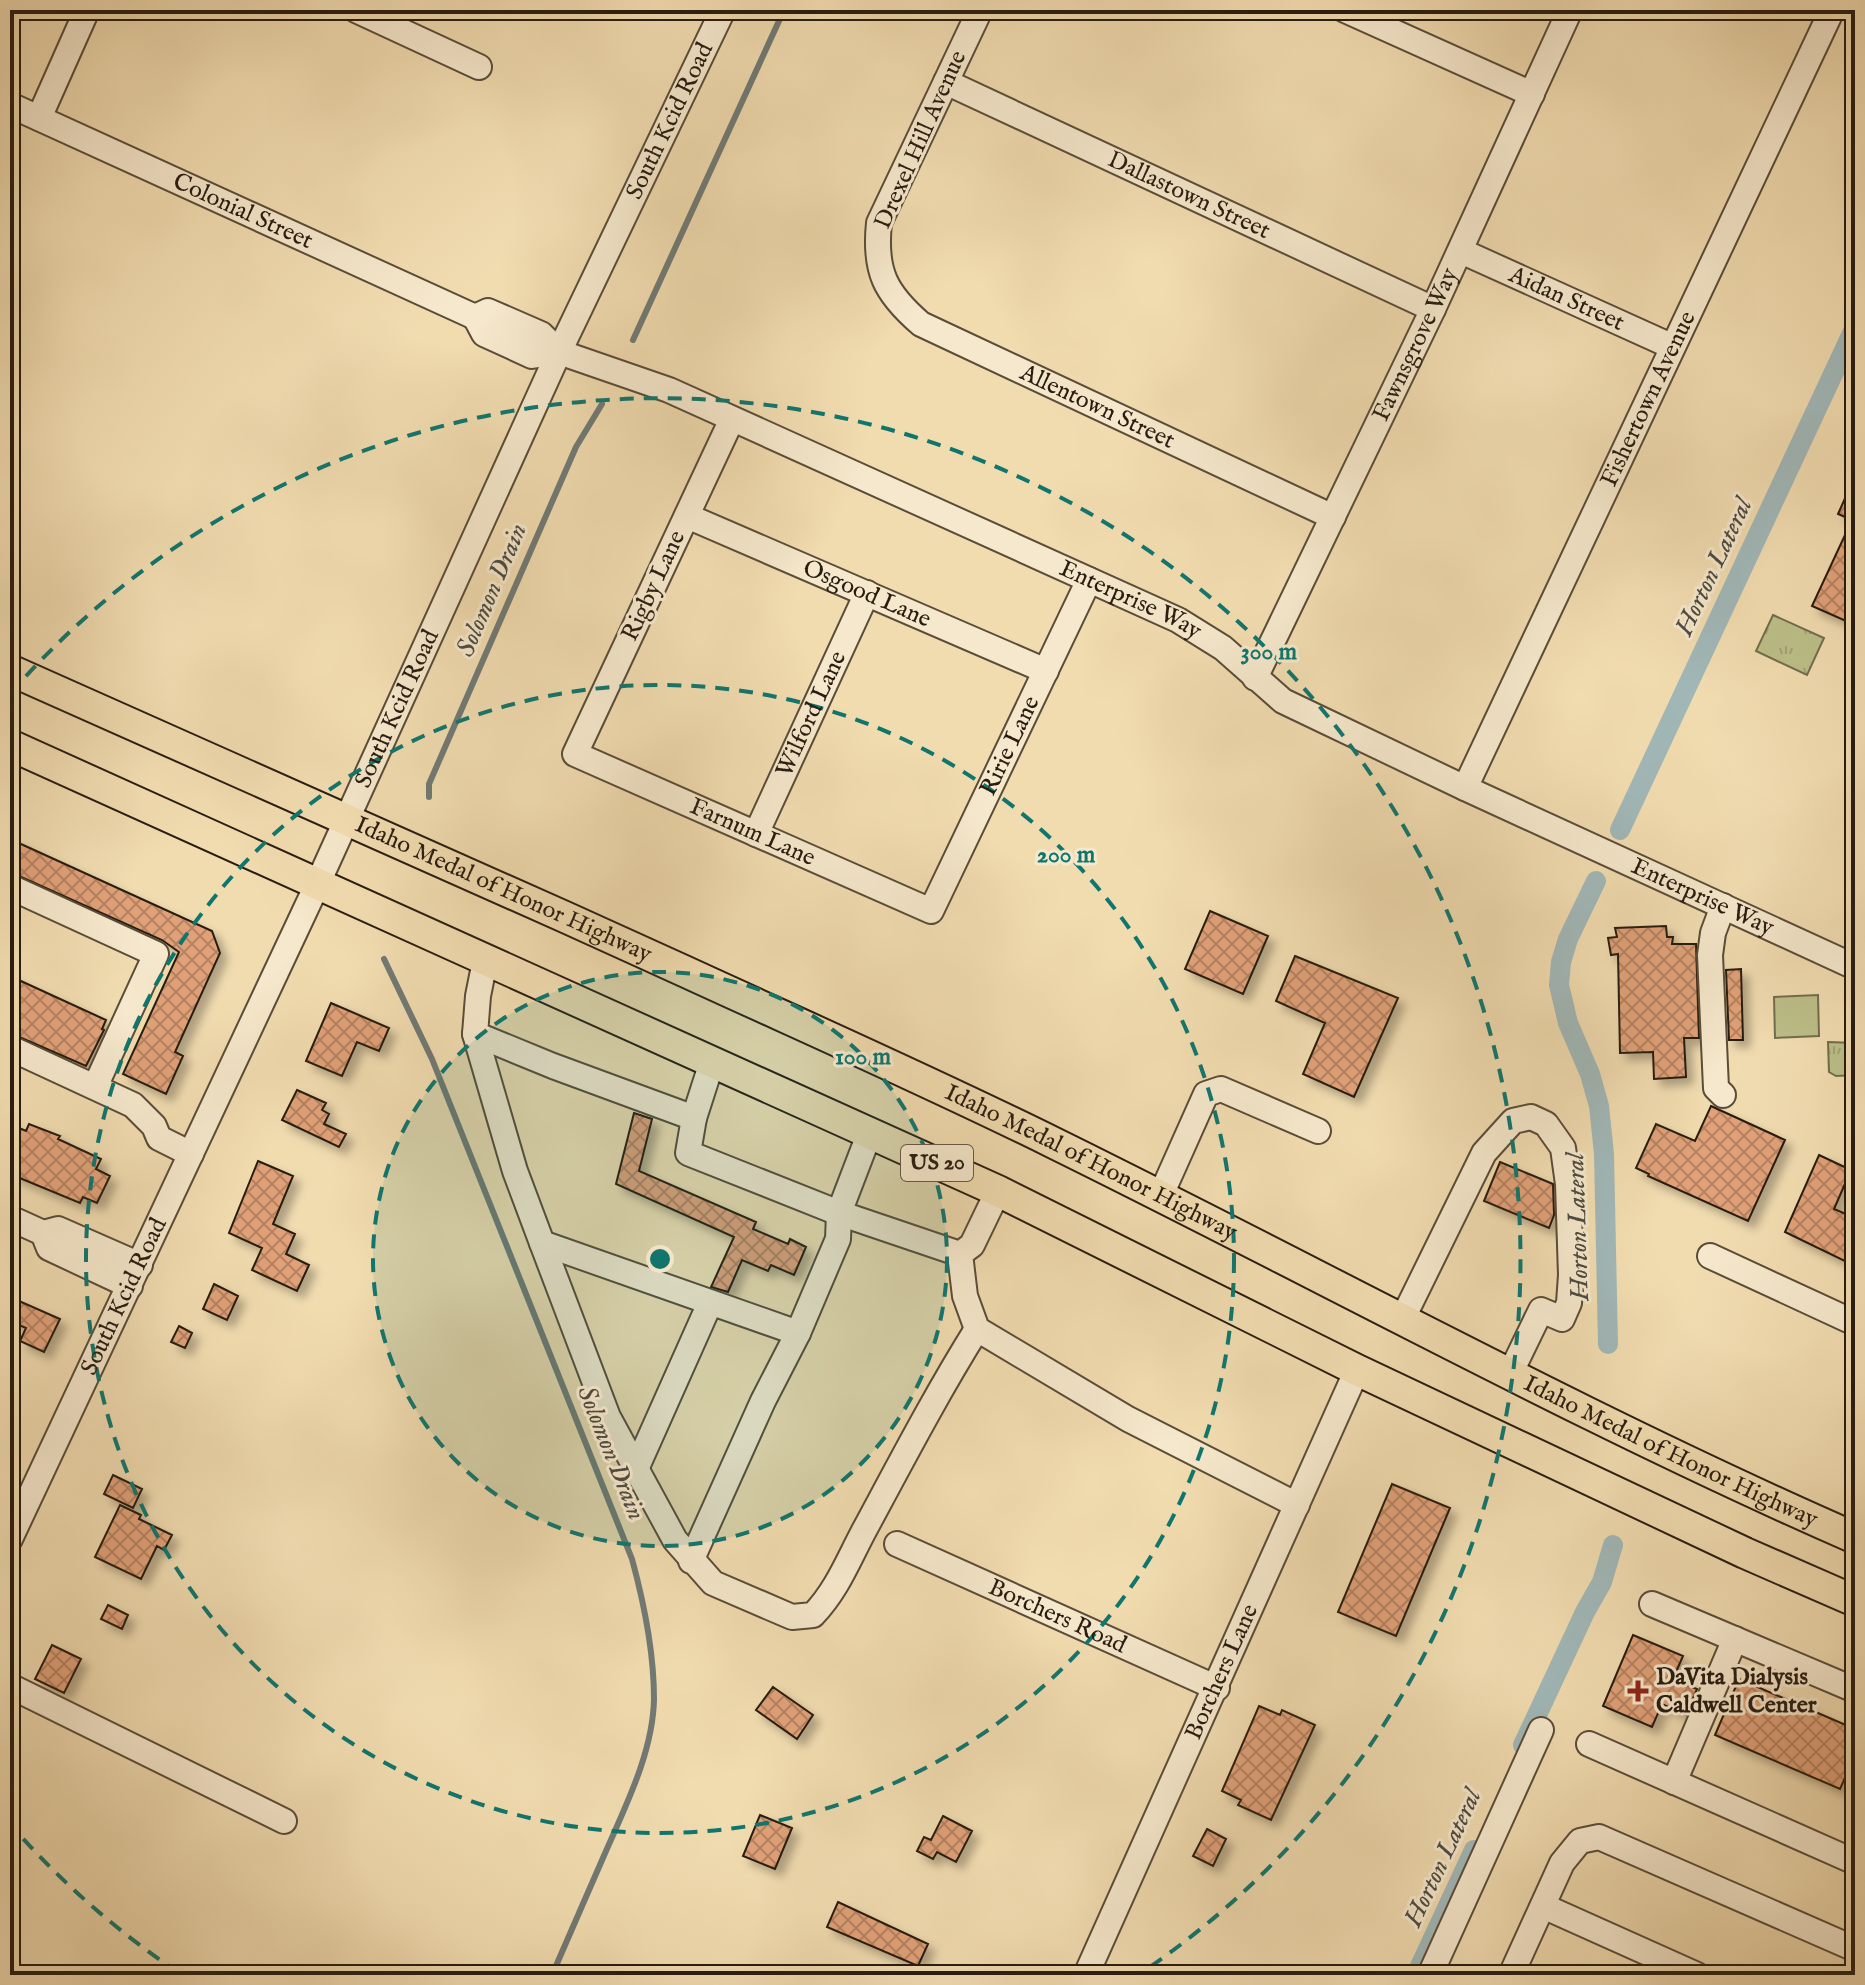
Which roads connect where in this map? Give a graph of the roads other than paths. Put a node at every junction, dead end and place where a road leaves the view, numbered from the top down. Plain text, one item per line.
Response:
1 (87, 10) edge
2 (356, 10) edge
3 (723, 10) edge
4 (980, 10) edge
5 (1345, 10) edge
6 (1570, 10) edge
7 (1832, 10) edge
8 (479, 67) dead end
9 (946, 82) junction
10 (1532, 94) junction
11 (10, 105) edge
12 (39, 118) junction
13 (1461, 251) junction
14 (882, 273) joint
15 (1433, 309) junction
16 (1671, 346) junction
17 (559, 352) junction
18 (732, 419) junction
19 (687, 516) junction
20 (1333, 517) junction
21 (1089, 580) junction
22 (867, 593) junction
23 (10, 670) edge
24 (1046, 671) junction
25 (1255, 678) junction
26 (10, 745) edge
27 (575, 754) joint
28 (1465, 788) junction
29 (347, 817) junction
30 (756, 834) junction
31 (317, 885) junction
32 (10, 887) edge
33 (1723, 906) junction
34 (931, 911) joint
35 (1852, 959) edge
36 (485, 961) junction
37 (475, 1034) junction
38 (10, 1048) edge
39 (712, 1062) junction
40 (95, 1087) junction
41 (1723, 1095) dead end
42 (694, 1118) junction
43 (1318, 1131) dead end
44 (870, 1132) junction
45 (191, 1154) junction
46 (998, 1191) junction
47 (1160, 1197) junction
48 (839, 1213) junction
49 (10, 1218) edge
50 (542, 1243) junction
51 (960, 1254) junction
52 (1710, 1256) dead end
53 (135, 1275) junction
54 (710, 1303) junction
55 (1402, 1320) junction
56 (1855, 1323) edge
57 (977, 1329) junction
58 (798, 1333) junction
59 (1357, 1370) junction
60 (1510, 1374) junction
61 (636, 1469) junction
62 (1297, 1505) junction
63 (1855, 1538) edge
64 (10, 1539) edge
65 (897, 1544) dead end
66 (691, 1561) junction
67 (1855, 1601) edge
68 (1652, 1604) dead end
69 (1735, 1639) junction
70 (10, 1686) edge
71 (1217, 1688) junction
72 (1855, 1690) edge
73 (1541, 1730) dead end
74 (1589, 1744) dead end
75 (1674, 1782) junction
76 (284, 1821) dead end
77 (1853, 1854) edge
78 (1543, 1906) junction
79 (1855, 1949) edge
80 (1086, 1975) edge
81 (1430, 1975) edge
82 (1511, 1975) edge
83 (1697, 1975) edge

1 - 12 street
2 - 8 street
3 - 17 street, South Kcid Road
4 - 9 street, Drexel Hill Avenue
5 - 10 street
6 - 10 street, Fawnsgrove Way
7 - 16 street, Fishertown Avenue
9 - 14 street, Drexel Hill Avenue
9 - 15 street, Dallastown Street
10 - 13 street, Fawnsgrove Way
11 - 12 street, Colonial Street
12 - 17 street, Colonial Street
13 - 15 street, Fawnsgrove Way
13 - 16 street, Aidan Street
14 - 20 street, Allentown Street
15 - 20 street, Fawnsgrove Way
16 - 28 street, Fishertown Avenue
17 - 18 street, Enterprise Way
17 - 29 street, South Kcid Road
18 - 19 street, Rigby Lane
18 - 21 street, Enterprise Way
19 - 22 street, Osgood Lane
19 - 27 street, Rigby Lane
20 - 25 street, Fawnsgrove Way
21 - 24 street, Ririe Lane
21 - 25 street, Enterprise Way
22 - 24 street, Osgood Lane
22 - 30 street, Wilford Lane
23 - 29 main road, Idaho Medal of Honor Highway
24 - 34 street, Ririe Lane
25 - 28 street, Enterprise Way
26 - 31 main road, US 20
27 - 30 street, Farnum Lane
28 - 33 street, Enterprise Way
29 - 31 street, South Kcid Road
29 - 47 main road, Idaho Medal of Honor Highway
30 - 34 street, Farnum Lane
31 - 36 main road, US 20
31 - 45 street, South Kcid Road
32 - 40 street
33 - 35 street, Enterprise Way
33 - 41 street
36 - 37 street
36 - 39 main road, US 20
37 - 42 street
37 - 50 street
38 - 40 street
39 - 42 street
39 - 44 main road, US 20
40 - 45 street
42 - 48 street
43 - 47 street
44 - 46 main road, US 20
44 - 48 street
45 - 53 street, South Kcid Road
46 - 51 street
46 - 59 main road, US 20
47 - 55 main road, Idaho Medal of Honor Highway
48 - 51 street
48 - 58 street
49 - 53 street
50 - 54 street
50 - 61 street
51 - 57 street
52 - 56 street
53 - 64 street, South Kcid Road
54 - 58 street
54 - 61 street
55 - 60 main road, Idaho Medal of Honor Highway
55 - 60 street
57 - 62 street
57 - 66 street
58 - 66 street
59 - 62 street, Borchers Lane
59 - 67 main road, US 20
60 - 63 main road, Idaho Medal of Honor Highway
61 - 66 street
62 - 71 street, Borchers Lane
65 - 71 street, Borchers Road
68 - 69 street
69 - 72 street
69 - 75 street
70 - 76 street
71 - 80 street, Borchers Lane
73 - 81 street
74 - 75 street
75 - 77 street
78 - 79 street
78 - 82 street
78 - 83 street

